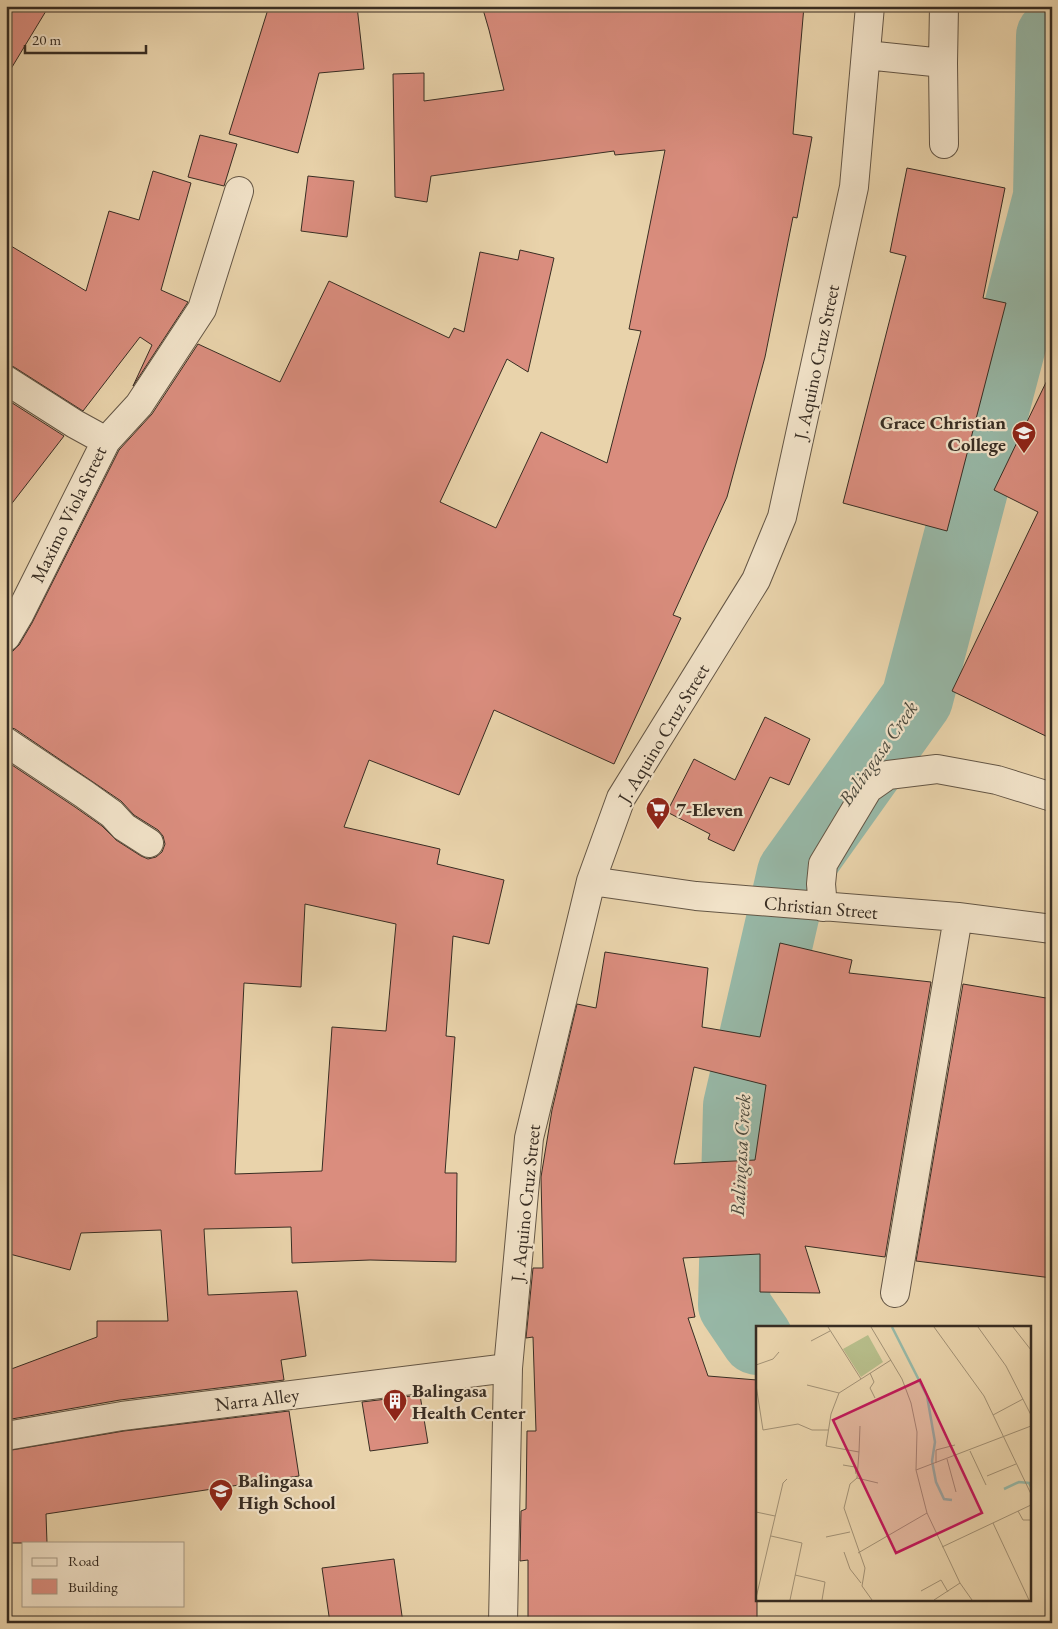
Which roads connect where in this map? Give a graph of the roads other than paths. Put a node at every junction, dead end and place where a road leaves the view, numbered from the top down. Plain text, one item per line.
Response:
1 (870, 6) edge
2 (944, 6) edge
3 (866, 54) junction
4 (943, 63) junction
5 (944, 144) dead end
6 (239, 191) dead end
7 (6, 380) edge
8 (106, 440) junction
9 (6, 637) edge
10 (6, 742) edge
11 (1052, 797) edge
12 (150, 843) dead end
13 (591, 881) junction
14 (815, 906) junction
15 (958, 918) junction
16 (1052, 929) edge
17 (895, 1293) dead end
18 (508, 1368) junction
19 (6, 1436) edge
20 (504, 1623) edge

1 - 3 street, J. Aquino Cruz Street
2 - 4 street
3 - 4 street
3 - 13 street, J. Aquino Cruz Street
4 - 5 street
6 - 8 street
7 - 8 street, Maximo Viola Street
8 - 9 street, Maximo Viola Street
10 - 12 street
11 - 14 street
13 - 14 street, Christian Street
13 - 18 street, J. Aquino Cruz Street
14 - 15 street, Christian Street
15 - 16 street, Christian Street
15 - 17 street
18 - 19 street, Narra Alley
18 - 20 street, J. Aquino Cruz Street

